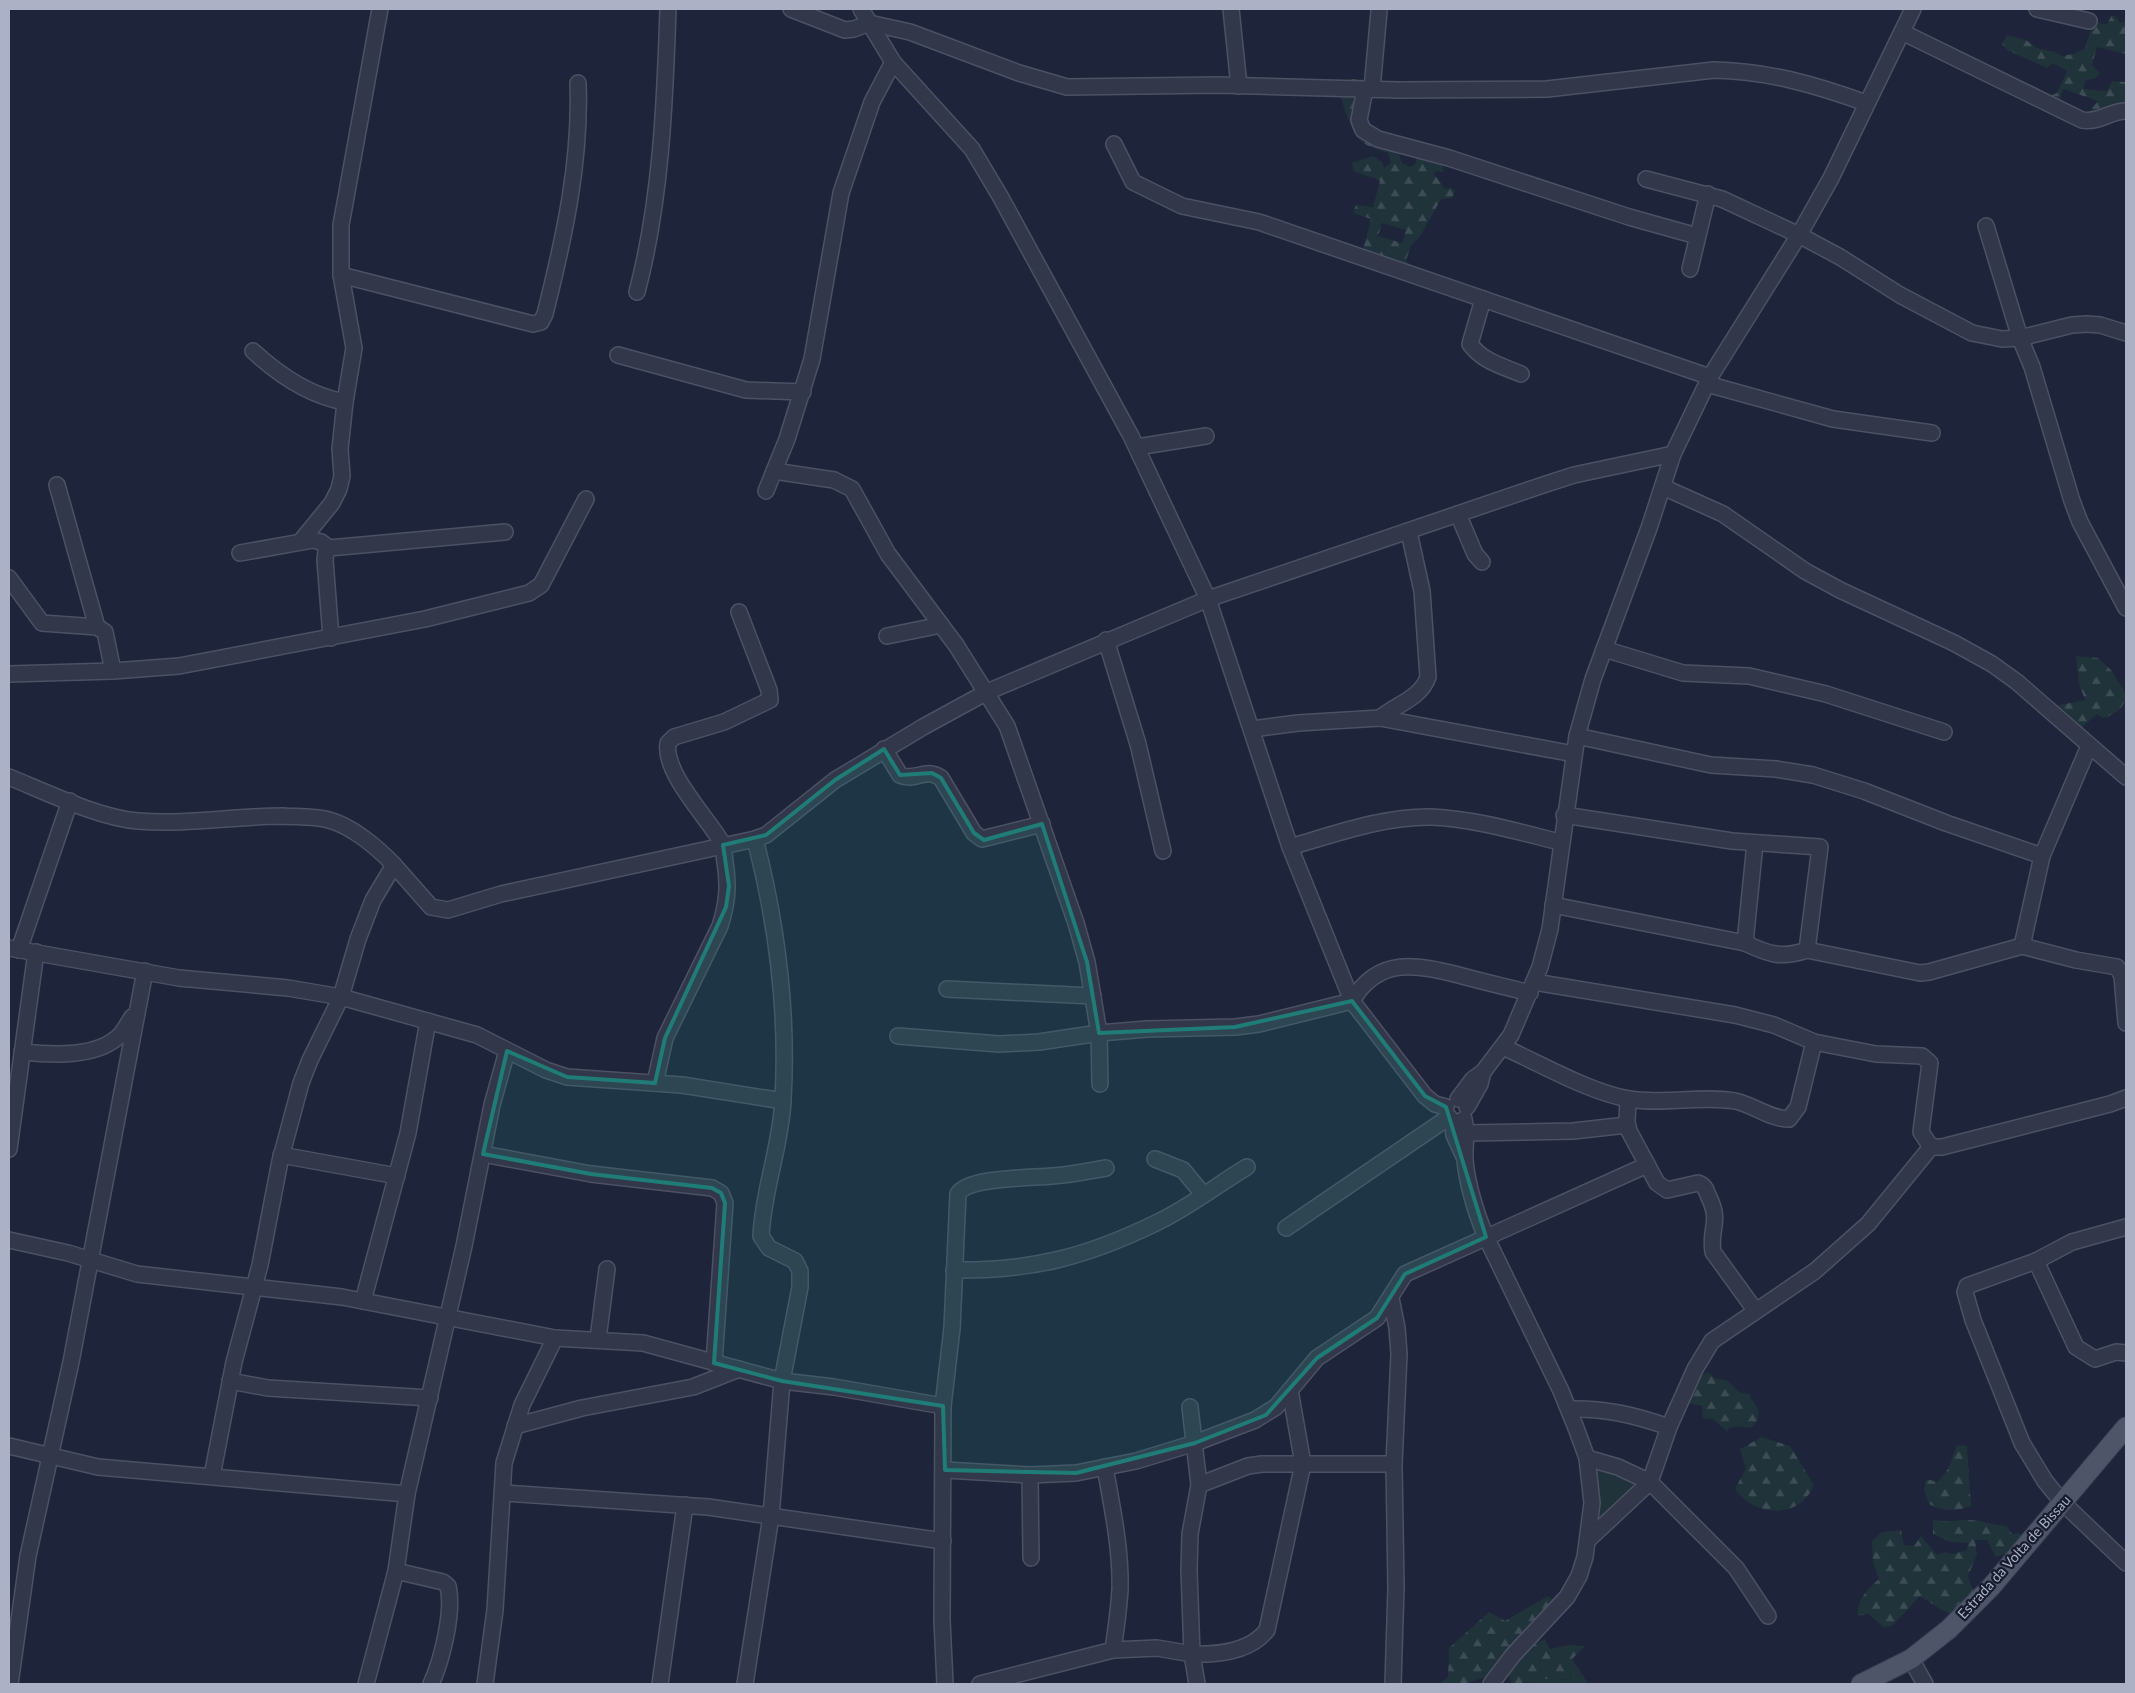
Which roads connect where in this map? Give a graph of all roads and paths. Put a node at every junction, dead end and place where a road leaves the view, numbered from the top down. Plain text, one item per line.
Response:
1 (380, 9) edge
2 (668, 9) edge
3 (790, 9) edge
4 (861, 9) edge
5 (1231, 9) edge
6 (1913, 9) edge
7 (2037, 9) edge
8 (1379, 11) dead end
9 (2088, 21) dead end
10 (869, 23) junction
11 (1902, 32) junction
12 (893, 62) junction
13 (578, 83) dead end
14 (1239, 86) junction
15 (1368, 89) junction
16 (1866, 104) junction
17 (2126, 111) edge
18 (1114, 144) dead end
19 (1646, 179) dead end
20 (1708, 194) junction
21 (1986, 226) dead end
22 (1799, 235) junction
23 (1698, 236) junction
24 (1690, 269) dead end
25 (341, 275) junction
26 (637, 292) dead end
27 (1483, 299) junction
28 (2126, 332) edge
29 (2020, 338) junction
30 (252, 351) dead end
31 (618, 354) dead end
32 (1521, 374) dead end
33 (1709, 380) junction
34 (803, 392) junction
35 (345, 402) junction
36 (1932, 433) dead end
37 (1206, 436) dead end
38 (1136, 447) junction
39 (1674, 454) junction
40 (774, 471) junction
41 (57, 484) dead end
42 (1663, 487) junction
43 (766, 491) dead end
44 (586, 498) dead end
45 (1458, 514) junction
46 (505, 532) dead end
47 (1409, 532) junction
48 (301, 541) junction
49 (330, 548) junction
50 (240, 553) dead end
51 (1482, 562) dead end
52 (9, 578) edge
53 (1208, 599) junction
54 (2126, 608) edge
55 (739, 612) dead end
56 (941, 625) junction
57 (97, 627) junction
58 (887, 636) dead end
59 (331, 638) junction
60 (1106, 640) junction
61 (1604, 649) junction
62 (113, 671) junction
63 (9, 674) edge
64 (987, 692) junction
65 (1380, 718) junction
66 (1252, 729) junction
67 (1944, 732) dead end
68 (1577, 736) junction
69 (2089, 746) junction
70 (884, 749) junction
71 (1574, 754) junction
72 (9, 777) edge
73 (2126, 777) edge
74 (70, 801) junction
75 (1564, 815) junction
76 (1042, 824) junction
77 (755, 839) junction
78 (1560, 842) junction
79 (1755, 843) junction
80 (722, 845) junction
81 (1290, 847) junction
82 (1163, 851) dead end
83 (2042, 856) junction
84 (394, 865) junction
85 (1553, 905) junction
86 (1745, 943) junction
87 (2022, 946) junction
88 (14, 949) edge
89 (1807, 950) junction
90 (36, 952) junction
91 (144, 972) junction
92 (1532, 988) junction
93 (947, 989) dead end
94 (1093, 996) junction
95 (340, 997) junction
96 (1352, 1001) junction
97 (137, 1010) junction
98 (428, 1020) junction
99 (2126, 1024) edge
100 (1099, 1033) junction
101 (898, 1036) dead end
102 (1814, 1042) junction
103 (1503, 1047) junction
104 (507, 1051) junction
105 (22, 1052) junction
106 (655, 1083) junction
107 (1100, 1084) dead end
108 (2126, 1098) edge
109 (1628, 1099) junction
110 (784, 1101) junction
111 (1458, 1115) junction
112 (1627, 1126) junction
113 (1931, 1146) junction
114 (9, 1149) edge
115 (483, 1154) junction
116 (281, 1155) junction
117 (1155, 1159) dead end
118 (1647, 1165) junction
119 (1247, 1167) dead end
120 (1106, 1168) dead end
121 (397, 1176) junction
122 (1203, 1194) junction
123 (2126, 1227) edge
124 (1286, 1228) dead end
125 (1486, 1237) junction
126 (9, 1240) edge
127 (89, 1259) junction
128 (2036, 1261) junction
129 (607, 1269) dead end
130 (954, 1270) junction
131 (255, 1286) junction
132 (1391, 1298) junction
133 (363, 1301) junction
134 (1755, 1310) junction
135 (447, 1319) junction
136 (555, 1338) junction
137 (598, 1339) junction
138 (2126, 1353) edge
139 (714, 1363) junction
140 (739, 1369) junction
141 (230, 1381) junction
142 (782, 1381) junction
143 (1290, 1390) junction
144 (430, 1398) junction
145 (944, 1406) junction
146 (1190, 1407) dead end
147 (1569, 1409) junction
148 (515, 1426) junction
149 (1668, 1427) junction
150 (2126, 1427) edge
151 (1195, 1443) junction
152 (9, 1446) edge
153 (50, 1456) junction
154 (1587, 1458) junction
155 (1303, 1464) junction
156 (1394, 1464) junction
157 (1105, 1467) junction
158 (944, 1470) junction
159 (1030, 1475) junction
160 (212, 1476) junction
161 (1650, 1482) junction
162 (1199, 1485) junction
163 (503, 1493) junction
164 (408, 1494) junction
165 (2062, 1502) junction
166 (685, 1505) junction
167 (771, 1516) junction
168 (1588, 1540) junction
169 (943, 1541) junction
170 (1031, 1558) dead end
171 (2126, 1564) edge
172 (396, 1571) junction
173 (1768, 1616) dead end
174 (14, 1618) edge
175 (1113, 1650) junction
176 (1192, 1654) junction
177 (1911, 1659) junction
178 (10, 1684) edge
179 (366, 1684) edge
180 (431, 1684) edge
181 (485, 1684) edge
182 (660, 1684) edge
183 (745, 1684) edge
184 (945, 1684) edge
185 (980, 1684) edge
186 (1197, 1684) edge
187 (1393, 1684) edge
188 (1491, 1684) edge
189 (1861, 1684) edge
190 (1925, 1684) edge

1 - 25 street
2 - 26 street
3 - 10 street
4 - 10 street
5 - 14 street
6 - 11 street
7 - 9 street
8 - 15 street
10 - 12 street
10 - 14 street
11 - 16 street
11 - 17 street
12 - 34 street
12 - 38 street
13 - 25 street
14 - 15 street
15 - 16 street
15 - 23 street
16 - 22 street
18 - 27 street
19 - 20 street
20 - 22 street
20 - 23 street
21 - 29 street
22 - 29 street
22 - 33 street
23 - 24 street
25 - 35 street
27 - 32 street
27 - 33 street
28 - 29 street
29 - 54 street
30 - 35 street
31 - 34 street
33 - 36 street
33 - 39 street
34 - 40 street
35 - 48 street
37 - 38 street
38 - 53 street
39 - 42 street
39 - 45 street
40 - 43 street
40 - 56 street
41 - 57 street
42 - 61 street
42 - 69 street
44 - 59 street
45 - 47 street
45 - 51 street
46 - 49 street
47 - 53 street
47 - 65 street
48 - 49 street
48 - 50 street
49 - 59 street
52 - 57 street
53 - 60 street
53 - 66 street
55 - 80 street
56 - 58 street
56 - 64 street
57 - 62 street
59 - 62 street
60 - 64 street
60 - 82 street
61 - 67 street
61 - 68 street
62 - 63 street
64 - 70 street
64 - 76 street
65 - 66 street
65 - 71 street
66 - 81 street
68 - 71 street
68 - 83 street
69 - 73 street
69 - 83 street
70 - 76 street
70 - 77 street
71 - 75 street
72 - 74 street
74 - 84 street
74 - 88 street
75 - 78 street
75 - 79 street
76 - 94 street
77 - 80 street
77 - 110 street
78 - 81 street
78 - 85 street
79 - 86 street
79 - 89 street
80 - 84 street
80 - 106 street
81 - 96 street
83 - 87 street
84 - 95 street
85 - 86 street
85 - 92 street
86 - 89 street
87 - 89 street
87 - 99 street
88 - 90 street
90 - 91 street
90 - 105 street
91 - 95 street
91 - 97 street
92 - 96 street
92 - 102 street
92 - 103 street
93 - 94 street
94 - 100 street
95 - 98 street
95 - 116 street
96 - 100 street
96 - 111 street
97 - 105 street
97 - 127 street
98 - 104 street
98 - 121 street
100 - 101 street
100 - 107 street
102 - 109 street
102 - 113 street
103 - 109 street
103 - 111 street
104 - 106 street
104 - 115 street
105 - 114 street
106 - 110 street
108 - 113 street
109 - 112 street
110 - 142 street
111 - 112 street
111 - 124 street
111 - 125 street
112 - 118 street
113 - 134 street
115 - 135 street
115 - 139 street
116 - 121 street
116 - 131 street
117 - 122 street
118 - 125 street
118 - 134 street
119 - 122 street
120 - 130 street
121 - 133 street
122 - 130 street
123 - 128 street
125 - 132 street
125 - 147 street
126 - 127 street
127 - 131 street
127 - 153 street
128 - 138 street
128 - 165 street
129 - 137 street
130 - 145 street
131 - 133 street
131 - 141 street
132 - 143 street
132 - 156 street
133 - 135 street
134 - 149 street
135 - 136 street
135 - 144 street
136 - 137 street
136 - 148 street
137 - 139 street
139 - 140 street
140 - 142 street
140 - 148 street
141 - 144 street
141 - 160 street
142 - 145 street
142 - 167 street
143 - 151 street
143 - 155 street
144 - 164 street
145 - 158 street
146 - 151 street
147 - 149 street
147 - 154 street
148 - 163 street
149 - 161 street
150 - 165 main road, Estrada da Volta de Bissau
151 - 157 street
151 - 162 street
152 - 153 street
153 - 160 street
153 - 174 street
154 - 161 street
154 - 168 street
155 - 156 street
155 - 162 street
155 - 176 street
156 - 187 street
157 - 159 street
157 - 175 street
158 - 159 street
158 - 169 street
159 - 170 street
160 - 164 street
161 - 168 street
161 - 173 street
162 - 176 street
163 - 166 street
163 - 181 street
164 - 172 street
165 - 171 street
165 - 177 main road, Estrada da Volta de Bissau
166 - 167 street
166 - 182 street
167 - 169 street
167 - 183 street
168 - 188 street
169 - 184 street
172 - 179 street
172 - 180 street
174 - 178 street
175 - 176 street
175 - 185 street
176 - 186 street
177 - 189 main road, Estrada da Volta de Bissau
177 - 190 street

